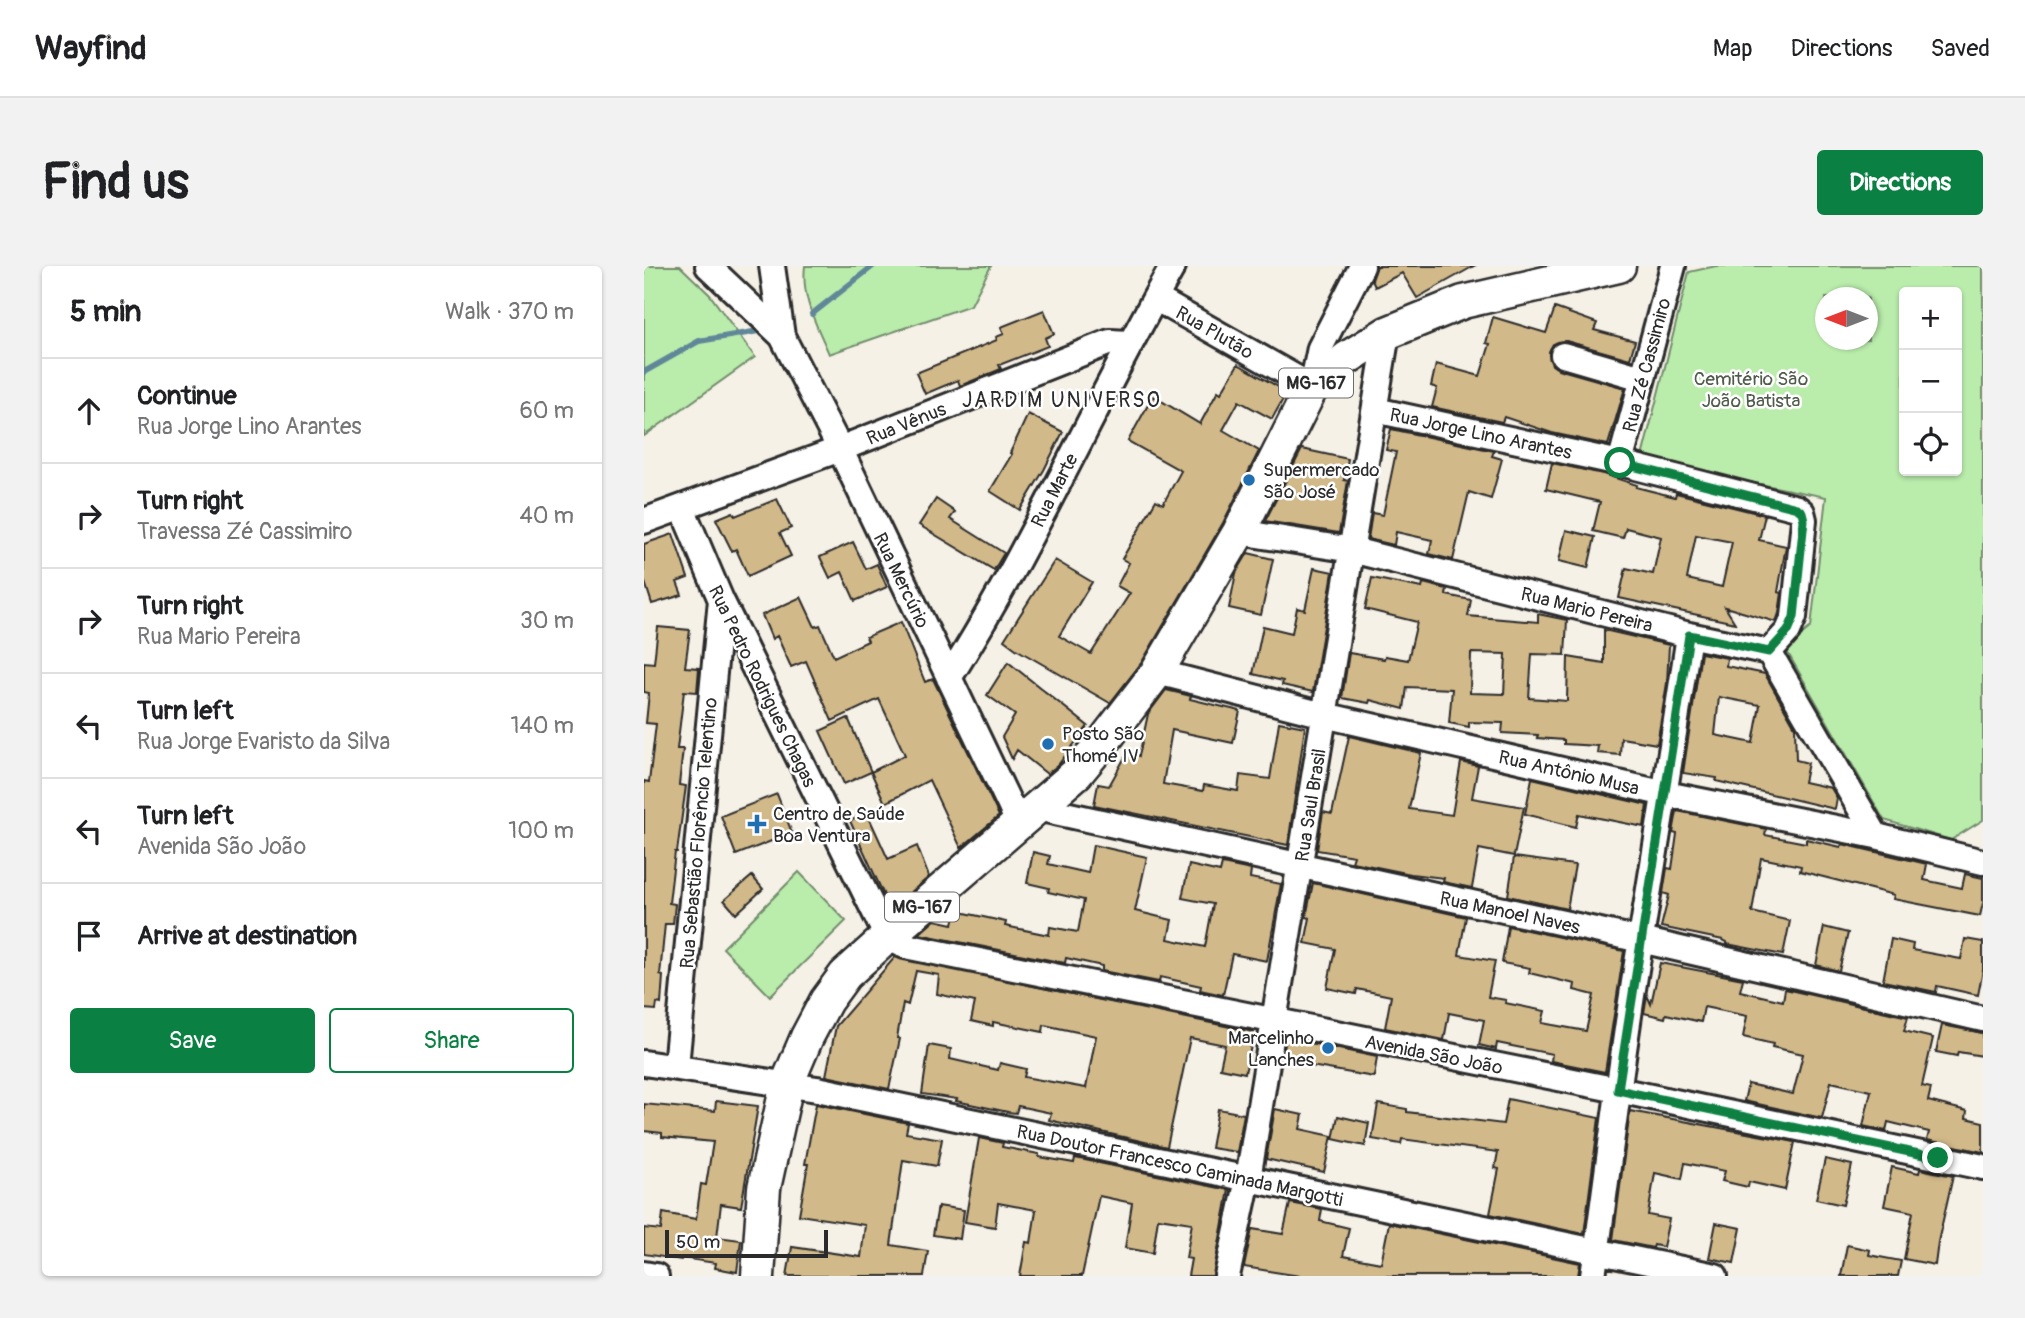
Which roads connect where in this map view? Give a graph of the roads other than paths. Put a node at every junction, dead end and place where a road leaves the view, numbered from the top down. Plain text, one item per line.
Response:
1 (708, 266) edge
2 (772, 266) edge
3 (1173, 266) edge
4 (1362, 266) edge
5 (1619, 266) edge
6 (1672, 266) edge
7 (1155, 298) junction
8 (1387, 333) junction
9 (782, 336) junction
10 (1130, 342) junction
11 (1563, 355) dead end
12 (1642, 378) junction
13 (1312, 387) junction
14 (1375, 410) junction
15 (839, 449) junction
16 (1620, 463) junction
17 (682, 508) junction
18 (644, 521) edge
19 (1239, 532) junction
20 (1352, 550) junction
21 (721, 600) junction
22 (1689, 635) junction
23 (1769, 652) junction
24 (1157, 672) junction
25 (949, 678) junction
26 (1324, 715) junction
27 (1666, 794) junction
28 (1028, 816) junction
29 (1876, 836) junction
30 (1983, 839) edge
31 (1958, 856) junction
32 (1983, 862) edge
33 (1299, 867) junction
34 (887, 936) junction
35 (1641, 940) junction
36 (1983, 1019) edge
37 (1274, 1022) junction
38 (644, 1063) edge
39 (676, 1066) junction
40 (787, 1084) junction
41 (1618, 1090) junction
42 (1983, 1167) edge
43 (1248, 1178) junction
44 (1597, 1251) junction
45 (644, 1274) edge
46 (656, 1276) edge
47 (758, 1276) edge
48 (1227, 1276) edge
49 (1593, 1276) edge
50 (1715, 1276) edge

1 - 9 street
2 - 9 street
3 - 7 street, Rua Marte
4 - 13 street
5 - 8 main road, MG-167
6 - 12 street, Rua Zé Cassimiro
7 - 10 street, Rua Marte
7 - 13 street, Rua Plutão
8 - 13 main road, MG-167
8 - 14 street, Rua Saul Brasil
9 - 15 street, Rua Mercúrio
10 - 15 street, Rua Vênus
10 - 25 street, Rua Marte
11 - 12 street
12 - 16 street, Rua Zé Cassimiro
13 - 19 main road, MG-167
14 - 16 street, Rua Jorge Lino Arantes
14 - 20 street, Rua Saul Brasil
15 - 17 street, Rua Vênus
15 - 25 street, Rua Mercúrio
16 - 23 street, Rua Jorge Lino Arantes
17 - 18 street, Rua Vênus
17 - 21 street, Rua Pedro Rodrigues Chagas
19 - 20 street, Rua Mario Pereira
19 - 24 main road, MG-167
20 - 22 street, Rua Mario Pereira
20 - 26 street, Rua Saul Brasil
21 - 34 street, Rua Pedro Rodrigues Chagas
21 - 39 street, Rua Sebastião Florêncio Telentino
22 - 23 street, Rua Mario Pereira
22 - 27 street
23 - 29 street
24 - 26 street, Rua Antônio Musa
24 - 28 main road, MG-167
25 - 28 street, Rua Mercúrio
26 - 27 street, Rua Antônio Musa
26 - 33 street, Rua Saul Brasil
27 - 29 street, Rua Antônio Musa
27 - 35 street
28 - 33 street, Rua Manoel Naves
28 - 34 main road, MG-167
29 - 31 street, Rua Antônio Musa
30 - 31 street
31 - 32 street, Rua Antônio Musa
33 - 35 street, Rua Manoel Naves
33 - 37 street, Rua Saul Brasil
34 - 37 street, Avenida São João
34 - 40 main road, MG-167
35 - 36 street, Rua Manoel Naves
35 - 41 street
37 - 41 street, Avenida São João
37 - 43 street, Rua Saul Brasil
38 - 39 street, Rua Doutor Francesco Caminada Margotti
39 - 40 street, Rua Doutor Francesco Caminada Margotti
40 - 43 street, Rua Doutor Francesco Caminada Margotti
40 - 47 main road, MG-167
41 - 42 street, Avenida São João
41 - 44 street
43 - 44 street, Rua Doutor Francesco Caminada Margotti
43 - 48 street, Rua Saul Brasil
44 - 49 street
44 - 50 street, Rua Doutor Francesco Caminada Margotti
45 - 46 street

